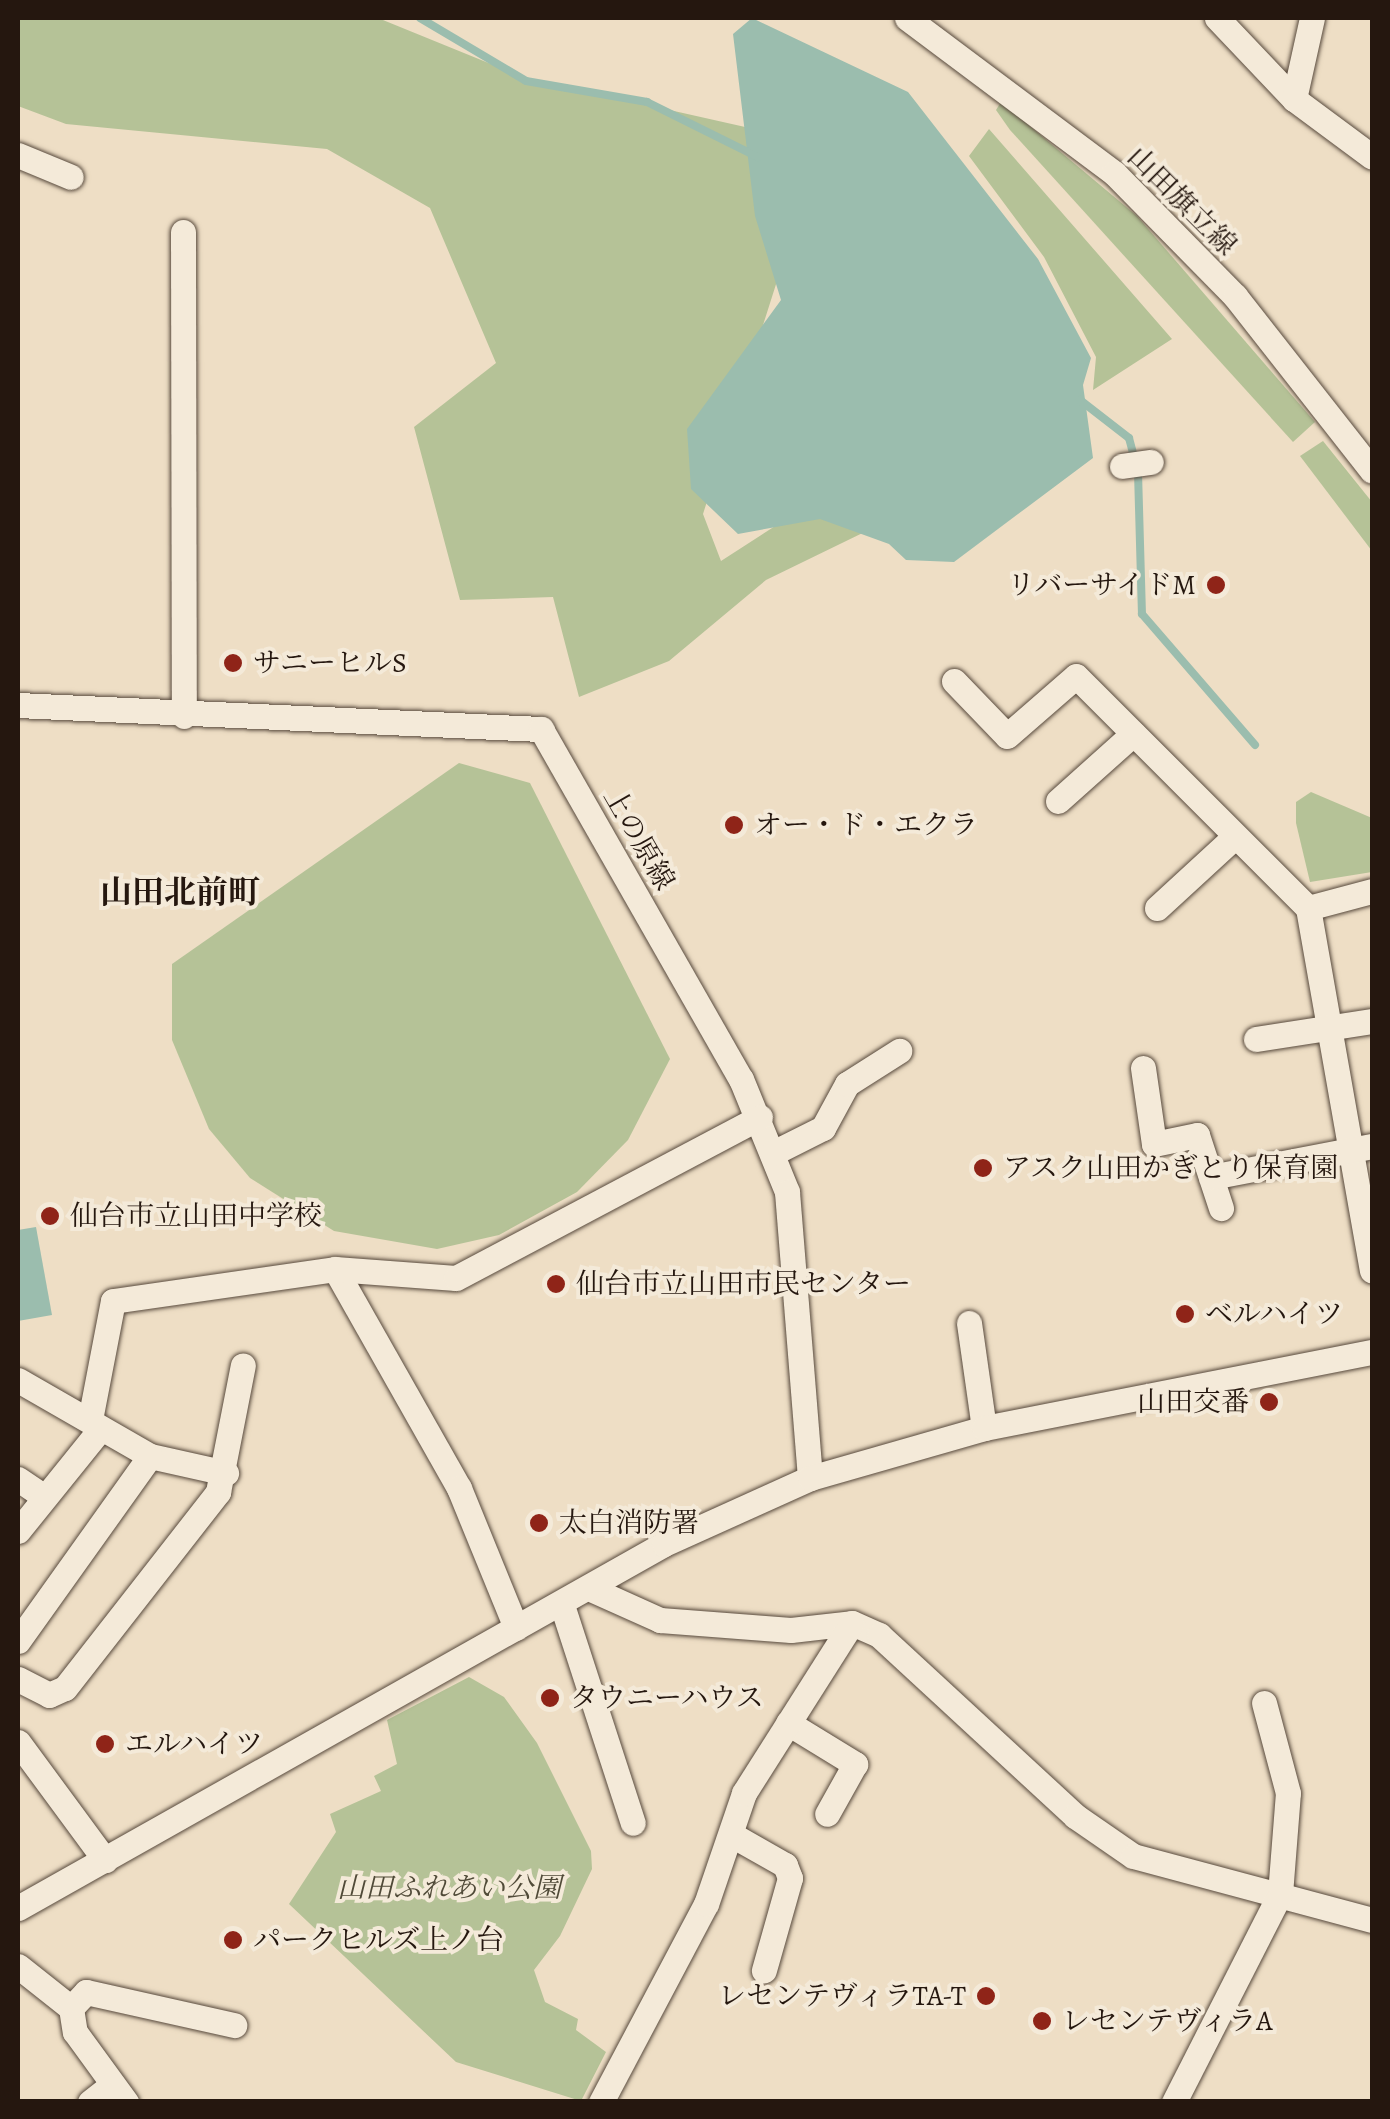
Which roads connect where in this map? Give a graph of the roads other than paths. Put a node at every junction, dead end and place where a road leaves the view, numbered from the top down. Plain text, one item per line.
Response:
1 (907, 18) edge
2 (1218, 18) edge
3 (1312, 18) edge
4 (1294, 99) junction
5 (18, 156) edge
6 (1372, 157) edge
7 (72, 177) dead end
8 (184, 232) dead end
9 (1151, 462) dead end
10 (1122, 466) dead end
11 (1372, 472) edge
12 (954, 681) dead end
13 (18, 705) edge
14 (184, 716) junction
15 (1133, 734) junction
16 (1058, 801) dead end
17 (1232, 840) junction
18 (1372, 892) edge
19 (1157, 908) dead end
20 (1308, 908) junction
21 (1372, 1022) edge
22 (1327, 1030) junction
23 (1256, 1039) dead end
24 (899, 1050) dead end
25 (1142, 1068) dead end
26 (760, 1117) junction
27 (1362, 1148) edge
28 (773, 1153) junction
29 (1211, 1177) junction
30 (1221, 1208) dead end
31 (335, 1269) junction
32 (1372, 1270) edge
33 (969, 1324) dead end
34 (1372, 1352) edge
35 (243, 1365) dead end
36 (18, 1380) edge
37 (95, 1424) junction
38 (984, 1428) junction
39 (150, 1456) junction
40 (226, 1474) junction
41 (810, 1478) junction
42 (18, 1479) edge
43 (43, 1496) junction
44 (18, 1531) edge
45 (591, 1589) junction
46 (562, 1605) junction
47 (852, 1623) junction
48 (516, 1628) junction
49 (18, 1641) edge
50 (18, 1678) edge
51 (1264, 1703) dead end
52 (788, 1723) junction
53 (18, 1742) edge
54 (827, 1814) dead end
55 (633, 1824) dead end
56 (732, 1835) junction
57 (105, 1860) junction
58 (1280, 1894) junction
59 (18, 1908) edge
60 (1372, 1920) edge
61 (18, 1966) edge
62 (764, 1970) dead end
63 (71, 2008) junction
64 (234, 2025) dead end
65 (119, 2093) edge
66 (90, 2102) edge
67 (600, 2102) edge
68 (1174, 2102) edge

1 - 11 street, 山田旗立線
2 - 4 street
3 - 4 street
4 - 6 street
5 - 7 street
8 - 14 street
9 - 10 street
12 - 15 street
13 - 14 street, 上の原線
14 - 26 street, 上の原線
15 - 16 street
15 - 17 street
17 - 19 street
17 - 20 street
18 - 20 street
20 - 22 street
21 - 22 street
22 - 23 street
22 - 27 street
24 - 28 street
25 - 29 street
26 - 28 street, 上の原線
26 - 31 street
27 - 29 street
27 - 32 street
28 - 41 street, 上の原線
29 - 30 street
31 - 37 street
31 - 48 street
33 - 38 street
34 - 38 street
35 - 40 street
36 - 37 street
37 - 39 street
37 - 43 street
38 - 41 street
39 - 40 street
39 - 49 street
40 - 50 street
41 - 45 street
42 - 43 street
43 - 44 street
45 - 46 street
45 - 47 street
46 - 48 street
46 - 55 street
47 - 52 street
47 - 58 street
48 - 57 street
51 - 58 street
52 - 54 street
52 - 56 street
53 - 57 street
56 - 62 street
56 - 67 street
57 - 59 street
58 - 60 street
58 - 68 street
61 - 63 street
63 - 64 street
63 - 65 street
65 - 66 street

